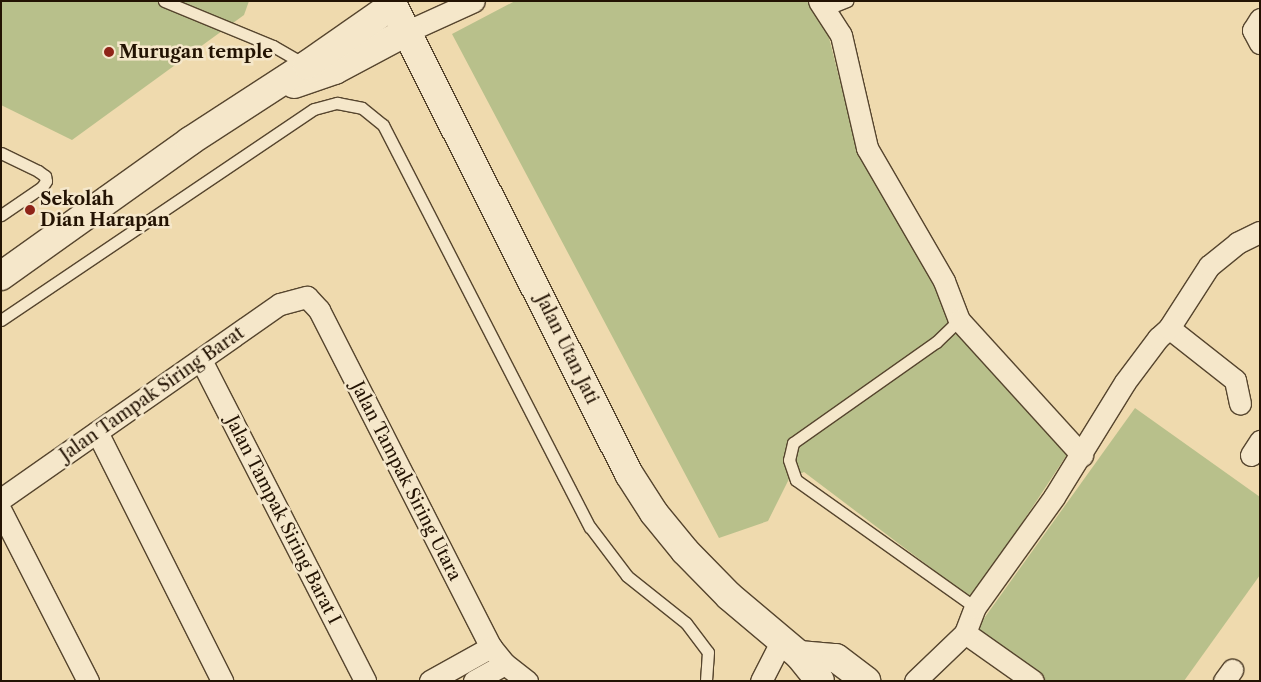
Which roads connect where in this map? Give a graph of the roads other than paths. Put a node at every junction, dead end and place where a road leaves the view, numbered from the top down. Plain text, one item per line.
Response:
1 (164, 1) edge
2 (474, 1) edge
3 (847, 1) edge
4 (392, 3) edge
5 (822, 5) edge
6 (451, 6) edge
7 (1260, 19) edge
8 (408, 31) junction
9 (1260, 43) edge
10 (307, 65) junction
11 (259, 95) junction
12 (1, 153) edge
13 (1, 215) edge
14 (1260, 232) edge
15 (1, 276) edge
16 (307, 298) joint
17 (1, 320) edge
18 (959, 320) junction
19 (1169, 328) junction
20 (201, 360) junction
21 (1240, 403) dead end
22 (98, 432) junction
23 (1082, 455) junction
24 (1, 499) edge
25 (1, 511) edge
26 (976, 607) junction
27 (965, 633) junction
28 (490, 647) junction
29 (790, 648) junction
30 (506, 664) junction
31 (88, 681) edge
32 (222, 681) edge
33 (365, 681) edge
34 (430, 681) edge
35 (474, 681) edge
36 (527, 681) edge
37 (706, 681) edge
38 (761, 681) edge
39 (820, 681) edge
40 (866, 681) edge
41 (915, 681) edge
42 (1033, 681) edge

1 - 10 lane
2 - 6 street
3 - 5 lane
4 - 8 main road, Jalan Utan Jati
4 - 10 main road
5 - 18 street
6 - 8 street
7 - 9 street
8 - 11 main road
8 - 29 main road, Jalan Utan Jati
10 - 11 main road
11 - 15 main road
12 - 13 lane
14 - 19 street
16 - 20 street, Jalan Tampak Siring Barat
16 - 28 street, Jalan Tampak Siring Utara
17 - 37 lane
18 - 23 street
18 - 26 lane
19 - 21 street
19 - 23 street
20 - 22 street, Jalan Tampak Siring Barat
20 - 33 street, Jalan Tampak Siring Barat I
22 - 24 street, Jalan Tampak Siring Barat
22 - 32 street
23 - 26 street
25 - 31 street
26 - 27 street
27 - 41 street
27 - 42 street
28 - 30 street, Jalan Tampak Siring Utara
28 - 34 street
29 - 38 street
29 - 39 main road, Jalan Utan Jati
29 - 40 main road
30 - 35 street
30 - 36 street, Jalan Tampak Siring Utara

